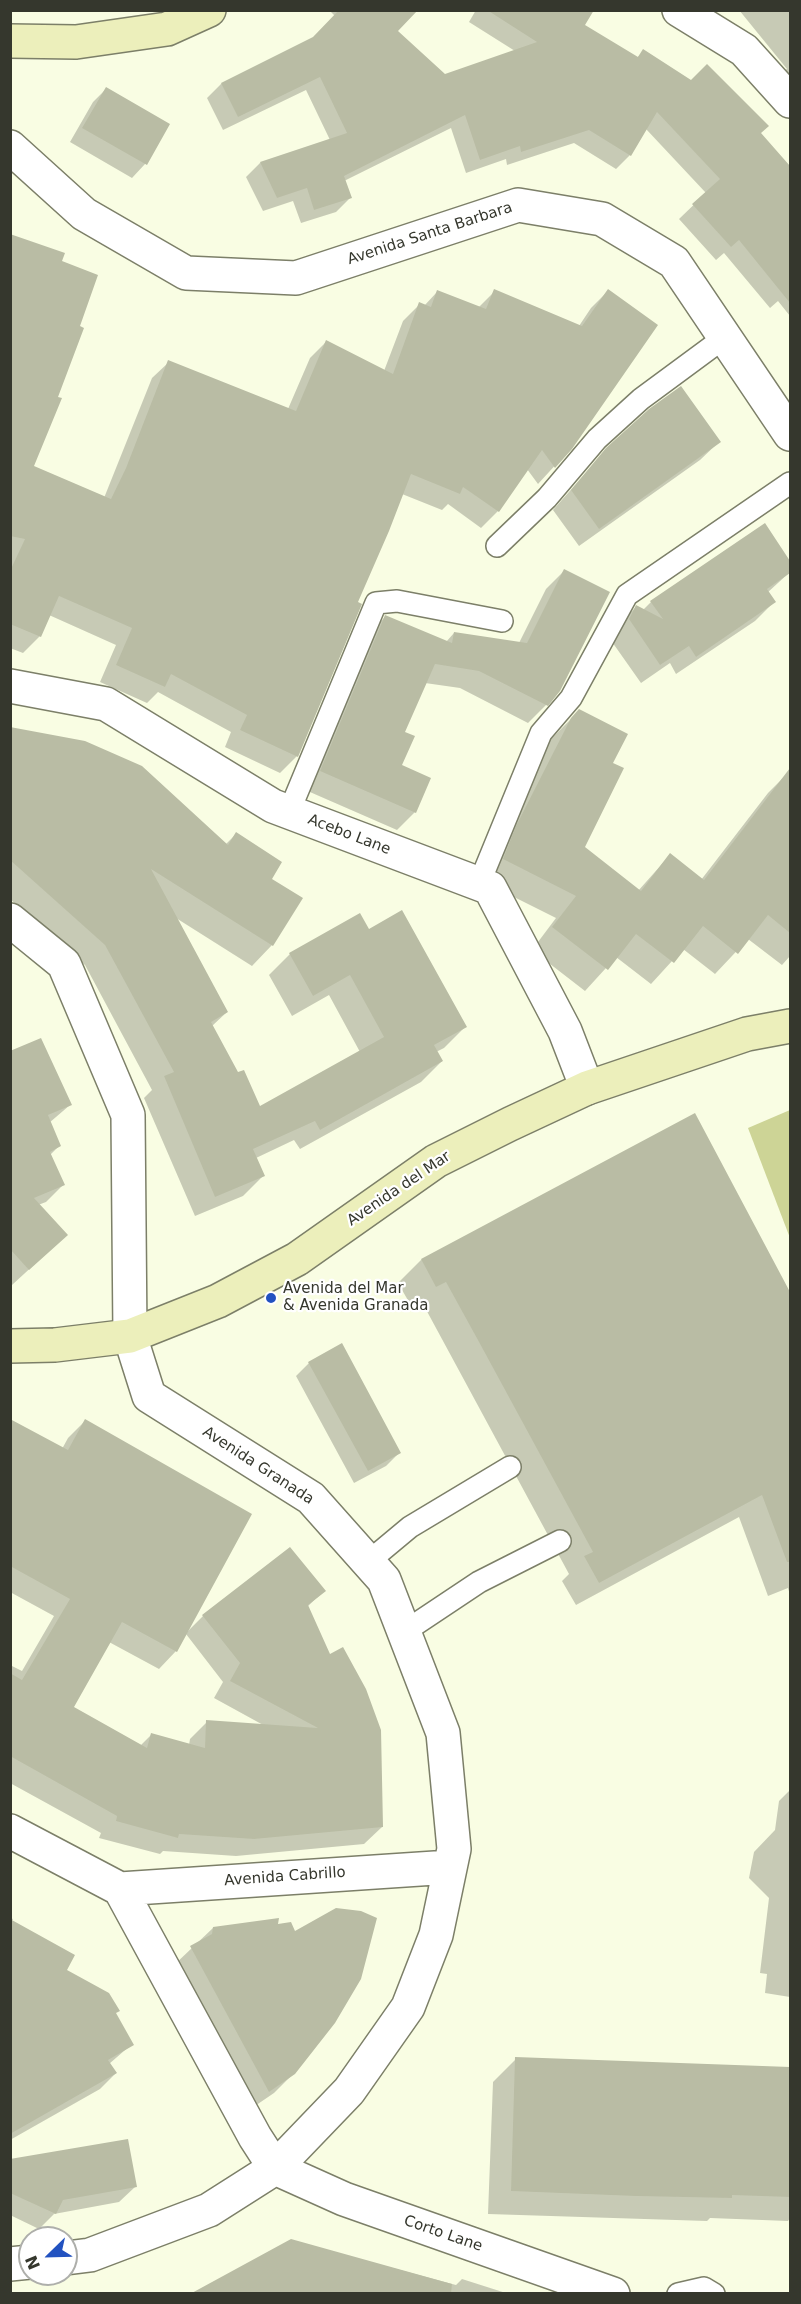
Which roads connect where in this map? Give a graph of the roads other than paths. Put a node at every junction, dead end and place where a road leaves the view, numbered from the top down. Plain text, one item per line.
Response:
1 (209, 10) edge
2 (679, 10) edge
3 (10, 41) edge
4 (790, 101) edge
5 (10, 147) edge
6 (725, 337) junction
7 (790, 434) edge
8 (790, 483) edge
9 (497, 546) dead end
10 (502, 621) dead end
11 (10, 686) edge
12 (289, 812) junction
13 (479, 884) junction
14 (10, 920) edge
15 (790, 1026) edge
16 (587, 1088) junction
17 (130, 1336) junction
18 (10, 1347) edge
19 (510, 1467) dead end
20 (560, 1541) dead end
21 (368, 1562) junction
22 (404, 1632) junction
23 (10, 1831) edge
24 (450, 1867) junction
25 (120, 1889) junction
26 (275, 2168) junction
27 (78, 2256) edge
28 (613, 2294) edge
29 (678, 2294) edge
30 (714, 2294) edge

1 - 3 main road
2 - 4 street
5 - 6 street, Avenida Santa Barbara
6 - 7 street, Avenida Santa Barbara
6 - 9 lane
8 - 13 lane
10 - 12 lane
11 - 12 street, Acebo Lane
12 - 13 street, Acebo Lane
13 - 16 street, Acebo Lane
14 - 17 street, Avenida Granada
15 - 16 main road, Avenida del Mar
16 - 17 main road, Avenida del Mar
17 - 18 main road, Avenida del Mar
17 - 21 street, Avenida Granada
19 - 21 lane
20 - 22 lane
21 - 22 street, Avenida Granada
22 - 24 street, Avenida Granada
23 - 25 street
24 - 25 street, Avenida Cabrillo
24 - 26 street, Avenida Granada
25 - 26 street
26 - 27 street, Avenida Granada
26 - 28 street, Corto Lane
29 - 30 lane

